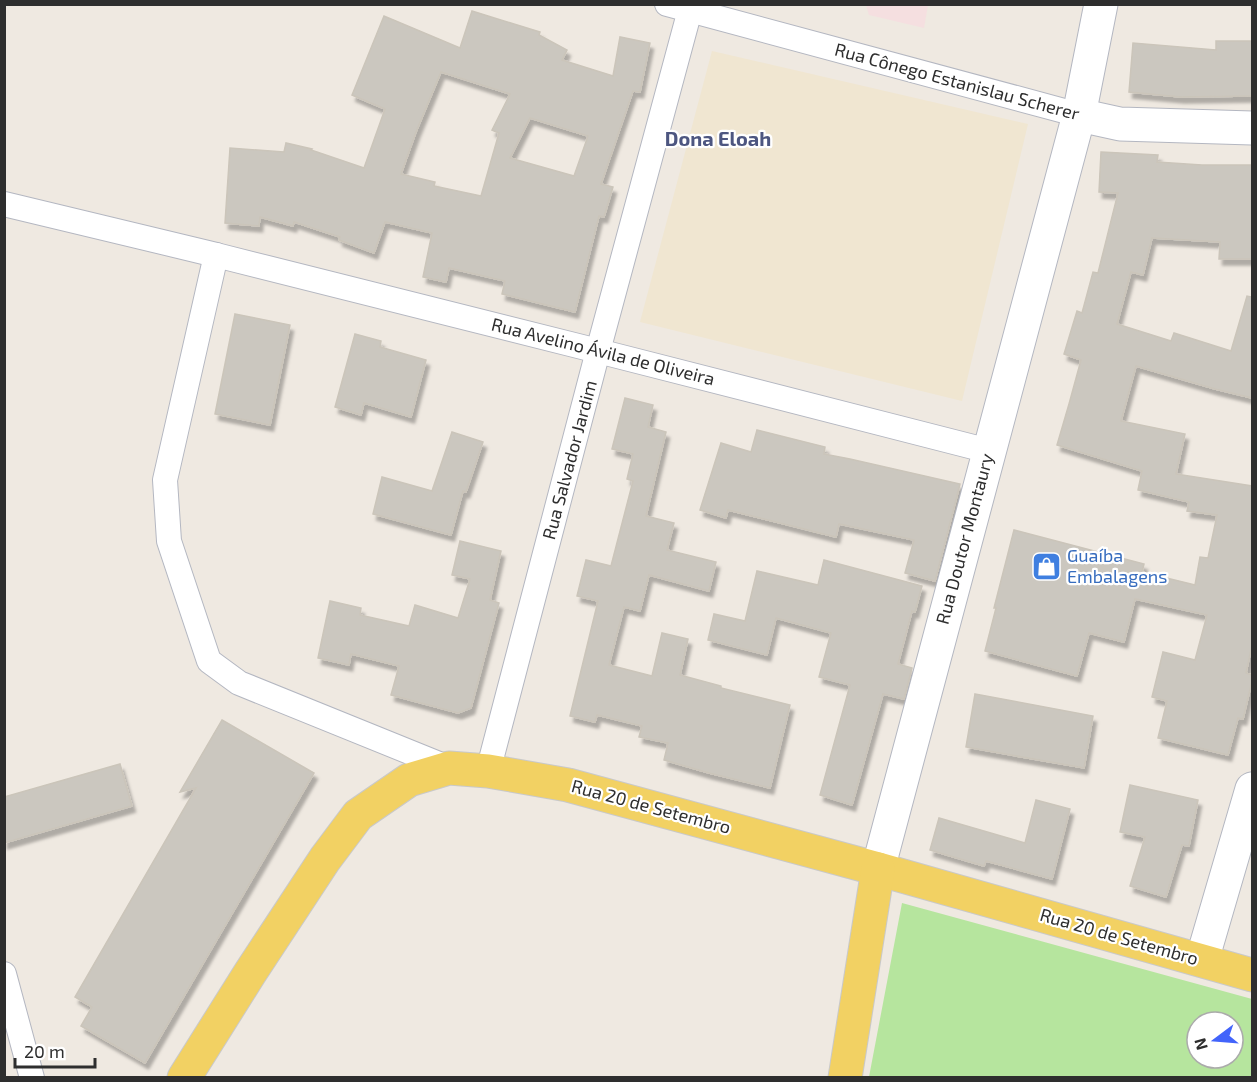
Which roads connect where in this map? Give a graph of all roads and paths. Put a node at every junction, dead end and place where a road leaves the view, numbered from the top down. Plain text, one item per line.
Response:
1 (1101, 4) edge
2 (679, 7) edge
3 (1079, 115) junction
4 (1252, 128) edge
5 (4, 204) edge
6 (216, 255) junction
7 (598, 351) junction
8 (989, 451) junction
9 (449, 768) junction
10 (488, 771) junction
11 (1252, 789) edge
12 (878, 869) junction
13 (1202, 960) junction
14 (4, 974) edge
15 (1252, 975) edge
16 (32, 1077) edge
17 (184, 1077) edge
18 (845, 1077) edge

1 - 3 main road, Rua Doutor Montaury
2 - 3 street, Rua Cônego Estanislau Scherer
2 - 7 street, Rua Salvador Jardim
3 - 4 main road, Rua Cônego Estanislau Scherer
3 - 8 main road, Rua Doutor Montaury
5 - 6 street, Rua Avelino Ávila de Oliveira
6 - 7 street, Rua Avelino Ávila de Oliveira
6 - 9 street
7 - 8 street, Rua Avelino Ávila de Oliveira
7 - 10 street, Rua Salvador Jardim
8 - 12 main road, Rua Doutor Montaury
9 - 10 main road, Rua 20 de Setembro
9 - 17 main road, Rua 20 de Setembro
10 - 12 main road, Rua 20 de Setembro
11 - 13 main road
12 - 13 main road, Rua 20 de Setembro
12 - 18 main road, Rua Doutor Montaury
13 - 15 main road, Rua 20 de Setembro
14 - 16 street

